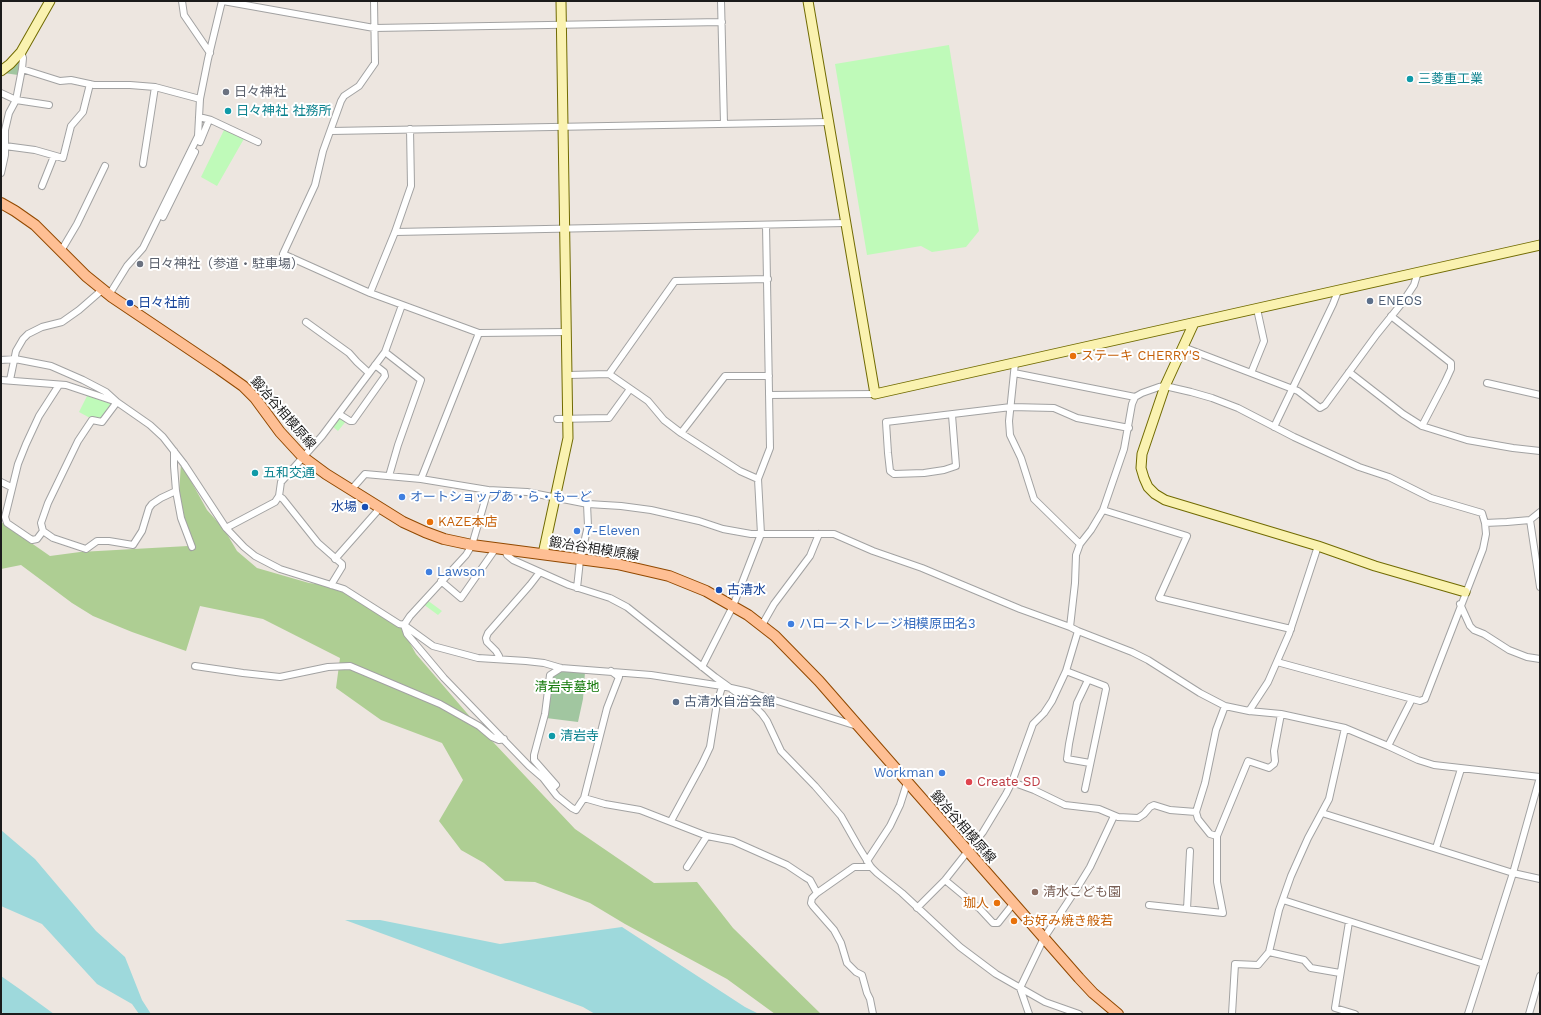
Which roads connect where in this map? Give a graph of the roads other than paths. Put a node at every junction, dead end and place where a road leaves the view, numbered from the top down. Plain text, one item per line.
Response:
1 (50, 1) edge
2 (182, 1) edge
3 (223, 1) edge
4 (374, 1) edge
5 (561, 1) edge
6 (721, 1) edge
7 (808, 1) edge
8 (722, 22) junction
9 (562, 24) junction
10 (374, 28) junction
11 (21, 52) junction
12 (210, 53) junction
13 (22, 69) junction
14 (1, 71) edge
15 (90, 84) junction
16 (155, 88) junction
17 (1, 93) edge
18 (200, 99) junction
19 (16, 100) junction
20 (49, 105) dead end
21 (199, 117) junction
22 (209, 120) junction
23 (829, 122) junction
24 (724, 124) junction
25 (563, 126) junction
26 (3, 129) edge
27 (410, 129) junction
28 (331, 131) junction
29 (202, 132) junction
30 (258, 142) dead end
31 (5, 146) junction
32 (54, 156) junction
33 (143, 164) dead end
34 (104, 166) dead end
35 (1, 173) edge
36 (42, 186) dead end
37 (1, 203) edge
38 (846, 223) junction
39 (766, 225) junction
40 (565, 229) junction
41 (395, 232) junction
42 (1540, 245) edge
43 (61, 251) junction
44 (1418, 272) junction
45 (768, 278) junction
46 (1338, 291) junction
47 (105, 292) junction
48 (370, 293) junction
49 (402, 305) junction
50 (1257, 309) junction
51 (1391, 316) junction
52 (306, 322) dead end
53 (1194, 323) junction
54 (567, 332) junction
55 (479, 333) junction
56 (1183, 347) junction
57 (385, 352) junction
58 (15, 359) junction
59 (1, 360) edge
60 (1015, 363) junction
61 (375, 366) junction
62 (67, 372) junction
63 (1349, 372) junction
64 (369, 373) junction
65 (1014, 373) junction
66 (1251, 373) junction
67 (609, 374) junction
68 (568, 375) junction
69 (769, 376) junction
70 (1, 380) edge
71 (10, 380) junction
72 (1487, 383) dead end
73 (60, 385) junction
74 (1165, 386) junction
75 (630, 389) junction
76 (1292, 389) junction
77 (875, 394) junction
78 (770, 395) junction
79 (1540, 395) edge
80 (1135, 397) junction
81 (117, 402) junction
82 (1010, 407) junction
83 (339, 414) junction
84 (952, 414) junction
85 (557, 418) dead end
86 (569, 418) junction
87 (1422, 426) junction
88 (1274, 427) junction
89 (1128, 428) junction
90 (681, 433) junction
91 (174, 451) junction
92 (1540, 451) edge
93 (303, 457) junction
94 (389, 476) junction
95 (421, 479) junction
96 (758, 479) junction
97 (1, 482) edge
98 (11, 487) junction
99 (351, 490) junction
100 (488, 490) junction
101 (176, 491) junction
102 (279, 496) junction
103 (555, 498) junction
104 (587, 504) junction
105 (380, 508) junction
106 (1103, 510) junction
107 (1540, 512) edge
108 (1530, 520) junction
109 (1486, 523) junction
110 (226, 528) junction
111 (43, 531) junction
112 (761, 534) junction
113 (819, 534) junction
114 (1080, 544) junction
115 (472, 545) junction
116 (1318, 546) junction
117 (192, 547) dead end
118 (501, 549) junction
119 (543, 554) junction
120 (335, 558) junction
121 (580, 560) junction
122 (540, 572) junction
123 (441, 581) junction
124 (331, 584) junction
125 (1540, 587) edge
126 (577, 588) junction
127 (1465, 592) junction
128 (1460, 604) junction
129 (733, 606) junction
130 (404, 625) junction
131 (762, 625) junction
132 (1070, 627) junction
133 (1291, 629) junction
134 (1078, 631) junction
135 (498, 659) junction
136 (1540, 659) edge
137 (1276, 662) junction
138 (195, 666) dead end
139 (702, 667) junction
140 (561, 668) junction
141 (611, 671) junction
142 (1066, 671) junction
143 (1088, 680) junction
144 (722, 684) junction
145 (733, 689) junction
146 (1412, 699) junction
147 (1225, 706) junction
148 (1250, 711) junction
149 (1281, 714) junction
150 (859, 726) junction
151 (1345, 728) junction
152 (504, 739) junction
153 (1388, 746) junction
154 (1090, 763) junction
155 (1461, 769) junction
156 (1540, 777) edge
157 (1012, 782) junction
158 (907, 783) junction
159 (552, 789) junction
160 (1085, 789) dead end
161 (584, 798) junction
162 (1196, 812) junction
163 (1322, 813) junction
164 (1114, 816) junction
165 (671, 821) junction
166 (707, 836) junction
167 (1217, 836) junction
168 (1436, 848) junction
169 (967, 851) junction
170 (1190, 851) dead end
171 (867, 861) junction
172 (687, 867) dead end
173 (871, 867) junction
174 (1513, 873) junction
175 (1540, 879) edge
176 (945, 880) junction
177 (817, 893) junction
178 (1283, 900) junction
179 (1014, 904) junction
180 (1149, 905) dead end
181 (917, 908) junction
182 (1187, 909) junction
183 (1349, 922) junction
184 (1044, 938) junction
185 (1269, 952) junction
186 (1484, 964) junction
187 (1340, 973) junction
188 (1540, 976) edge
189 (1020, 988) junction
190 (1068, 1012) edge
191 (873, 1014) edge
192 (1029, 1014) edge
193 (1079, 1014) edge
194 (1118, 1014) edge
195 (1232, 1014) edge
196 (1355, 1014) edge
197 (1468, 1014) edge
198 (1529, 1014) edge

1 - 11 street
2 - 12 street
3 - 10 street
3 - 12 street
4 - 10 street
5 - 9 street
6 - 8 street
7 - 23 street
8 - 9 street
8 - 24 street
9 - 10 street
9 - 25 street
10 - 28 street
11 - 13 street
11 - 14 street
12 - 18 street
13 - 15 street
13 - 19 street
15 - 16 street
15 - 32 street
16 - 18 street
16 - 33 street
17 - 19 street
18 - 21 street
19 - 20 street
19 - 26 street
21 - 22 street
21 - 29 street
22 - 29 street
22 - 30 street
23 - 24 street
23 - 38 street
24 - 25 street
25 - 27 street
25 - 40 street
26 - 31 street
27 - 28 street
27 - 41 street
28 - 48 street
29 - 47 street
31 - 32 street
31 - 35 street
32 - 36 street
34 - 43 street
37 - 43 main road, 鍛冶谷相模原線
38 - 39 street
38 - 77 street
39 - 40 street
39 - 45 street
40 - 41 street
40 - 54 street
41 - 48 street
42 - 44 street
43 - 47 main road, 鍛冶谷相模原線
44 - 46 street
44 - 51 street
45 - 67 street
45 - 69 street
46 - 50 street
46 - 76 street
47 - 58 street
47 - 93 main road, 鍛冶谷相模原線
48 - 49 street
49 - 55 street
49 - 57 street
50 - 53 street
50 - 66 street
51 - 63 street
51 - 87 street
52 - 64 street
53 - 56 street
53 - 60 street
54 - 55 street
54 - 68 street
55 - 95 street
56 - 66 street
56 - 74 street
57 - 61 street
57 - 94 street
58 - 59 street
58 - 62 street
58 - 71 street
60 - 65 street
60 - 77 street
61 - 64 street
61 - 83 street
62 - 73 street
62 - 81 street
63 - 76 street
63 - 87 street
64 - 83 street
65 - 80 street
65 - 82 street
66 - 76 street
67 - 68 street
67 - 75 street
68 - 86 street
69 - 78 street
69 - 90 street
70 - 71 street
71 - 73 street
72 - 79 street
73 - 81 street
73 - 98 street
74 - 80 street
74 - 88 street
74 - 116 street
75 - 86 street
75 - 90 street
76 - 88 street
77 - 78 street
78 - 96 street
80 - 89 street
81 - 91 street
81 - 111 street
82 - 84 street
82 - 89 street
82 - 114 street
83 - 93 street
84 - 84 street
85 - 86 street
86 - 103 street
87 - 92 street
88 - 109 street
89 - 106 street
90 - 96 street
91 - 101 street
91 - 110 street
93 - 99 main road, 鍛冶谷相模原線
93 - 102 street
94 - 95 street
94 - 99 street
95 - 100 street
96 - 112 street
97 - 98 street
98 - 111 street
99 - 105 main road, 鍛冶谷相模原線
100 - 103 street
100 - 115 street
101 - 111 street
101 - 117 street
102 - 110 street
102 - 120 street
103 - 104 street
103 - 119 street
104 - 112 street
104 - 121 street
105 - 115 main road, 鍛冶谷相模原線
105 - 120 street
106 - 114 street
106 - 133 street
107 - 108 street
108 - 109 street
108 - 125 street
109 - 127 street
110 - 124 street
112 - 113 street
112 - 129 street
113 - 131 street
113 - 132 street
114 - 132 street
115 - 118 main road, 鍛冶谷相模原線
115 - 123 street
116 - 127 street
116 - 133 street
118 - 119 main road, 鍛冶谷相模原線
118 - 122 street
118 - 123 street
119 - 121 main road, 鍛冶谷相模原線
120 - 124 street
121 - 126 street
121 - 129 main road, 鍛冶谷相模原線
122 - 126 street
122 - 135 street
123 - 130 street
124 - 130 street
126 - 139 street
127 - 128 street
128 - 136 street
128 - 146 street
129 - 131 main road, 鍛冶谷相模原線
129 - 139 street
130 - 135 street
130 - 152 street
131 - 150 main road, 鍛冶谷相模原線
132 - 134 street
133 - 137 street
134 - 142 street
134 - 147 street
135 - 140 street
137 - 146 street
137 - 148 street
138 - 152 street
139 - 144 street
140 - 141 street
140 - 159 street
141 - 144 street
141 - 161 street
142 - 143 street
142 - 157 street
143 - 154 street
143 - 154 street
144 - 145 street
144 - 165 street
145 - 150 street
145 - 171 street
146 - 153 street
147 - 148 street
147 - 162 street
148 - 149 street
149 - 151 street
149 - 167 street
150 - 158 main road, 鍛冶谷相模原線
151 - 153 street
151 - 163 street
152 - 159 street
153 - 155 street
154 - 160 street
155 - 156 street
155 - 168 street
156 - 174 street
157 - 164 street
157 - 169 street
158 - 169 main road, 鍛冶谷相模原線
158 - 171 street
159 - 161 street
161 - 165 street
162 - 164 street
162 - 167 street
163 - 168 street
163 - 178 street
164 - 184 street
165 - 166 street
166 - 172 street
166 - 177 street
167 - 182 street
168 - 174 street
169 - 176 street
169 - 179 main road, 鍛冶谷相模原線
170 - 182 street
171 - 173 street
173 - 177 street
173 - 181 street
174 - 175 street
174 - 186 street
176 - 179 street
176 - 181 street
177 - 191 street
178 - 183 street
178 - 185 street
179 - 184 main road, 鍛冶谷相模原線
180 - 182 street
181 - 189 street
183 - 186 street
183 - 187 street
184 - 189 street
184 - 194 main road, 鍛冶谷相模原線
185 - 187 street
185 - 195 street
186 - 197 street
187 - 196 street
188 - 198 street
189 - 190 street
189 - 192 street
190 - 193 street

